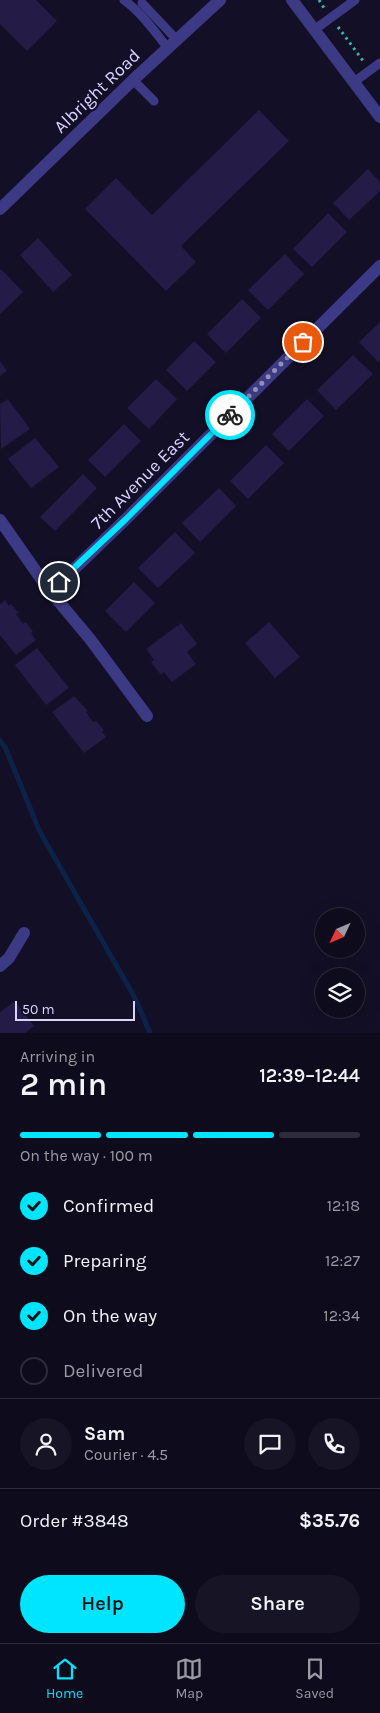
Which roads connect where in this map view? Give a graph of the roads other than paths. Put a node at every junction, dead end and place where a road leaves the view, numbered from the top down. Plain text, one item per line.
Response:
1 (124, 0) edge
2 (220, 0) edge
3 (292, 0) edge
4 (355, 0) edge
5 (314, 30) junction
6 (173, 44) junction
7 (380, 63) edge
8 (133, 80) junction
9 (354, 82) junction
10 (154, 102) dead end
11 (380, 117) edge
12 (1, 206) edge
13 (380, 266) edge
14 (0, 520) edge
15 (50, 590) junction
16 (147, 716) dead end
17 (24, 933) dead end
18 (0, 966) edge

1 - 6 lane
2 - 6 street, Albright Road
3 - 5 street
4 - 5 lane
5 - 9 street
6 - 8 street, Albright Road
7 - 9 lane
8 - 10 lane
8 - 12 street, Albright Road
9 - 11 street
13 - 15 street, 7th Avenue East
14 - 15 street
15 - 16 street
17 - 18 street

